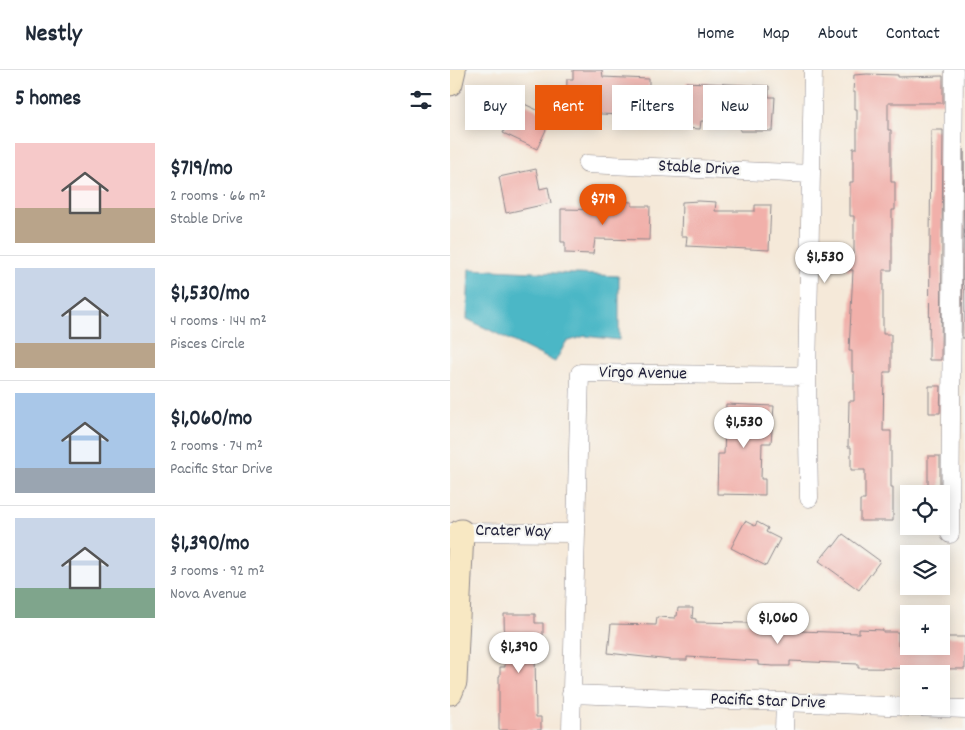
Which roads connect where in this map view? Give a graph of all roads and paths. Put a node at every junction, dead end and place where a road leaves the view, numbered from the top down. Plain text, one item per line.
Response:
1 (452, 70) edge
2 (813, 70) edge
3 (954, 70) edge
4 (450, 83) edge
5 (586, 164) dead end
6 (811, 174) junction
7 (807, 376) junction
8 (958, 439) edge
9 (809, 498) dead end
10 (455, 532) edge
11 (576, 533) junction
12 (950, 534) dead end
13 (450, 692) edge
14 (571, 694) junction
15 (785, 702) junction
16 (965, 709) edge
17 (571, 730) edge
18 (784, 730) edge

1 - 4 main road
2 - 6 street
3 - 8 street
5 - 6 street, Stable Drive
6 - 7 street
7 - 9 street
7 - 11 street, Virgo Avenue
8 - 12 street
10 - 11 street, Crater Way
10 - 13 main road
11 - 14 street
14 - 15 street, Pacific Star Drive
14 - 17 street
15 - 16 street, Pacific Star Drive
15 - 18 street

